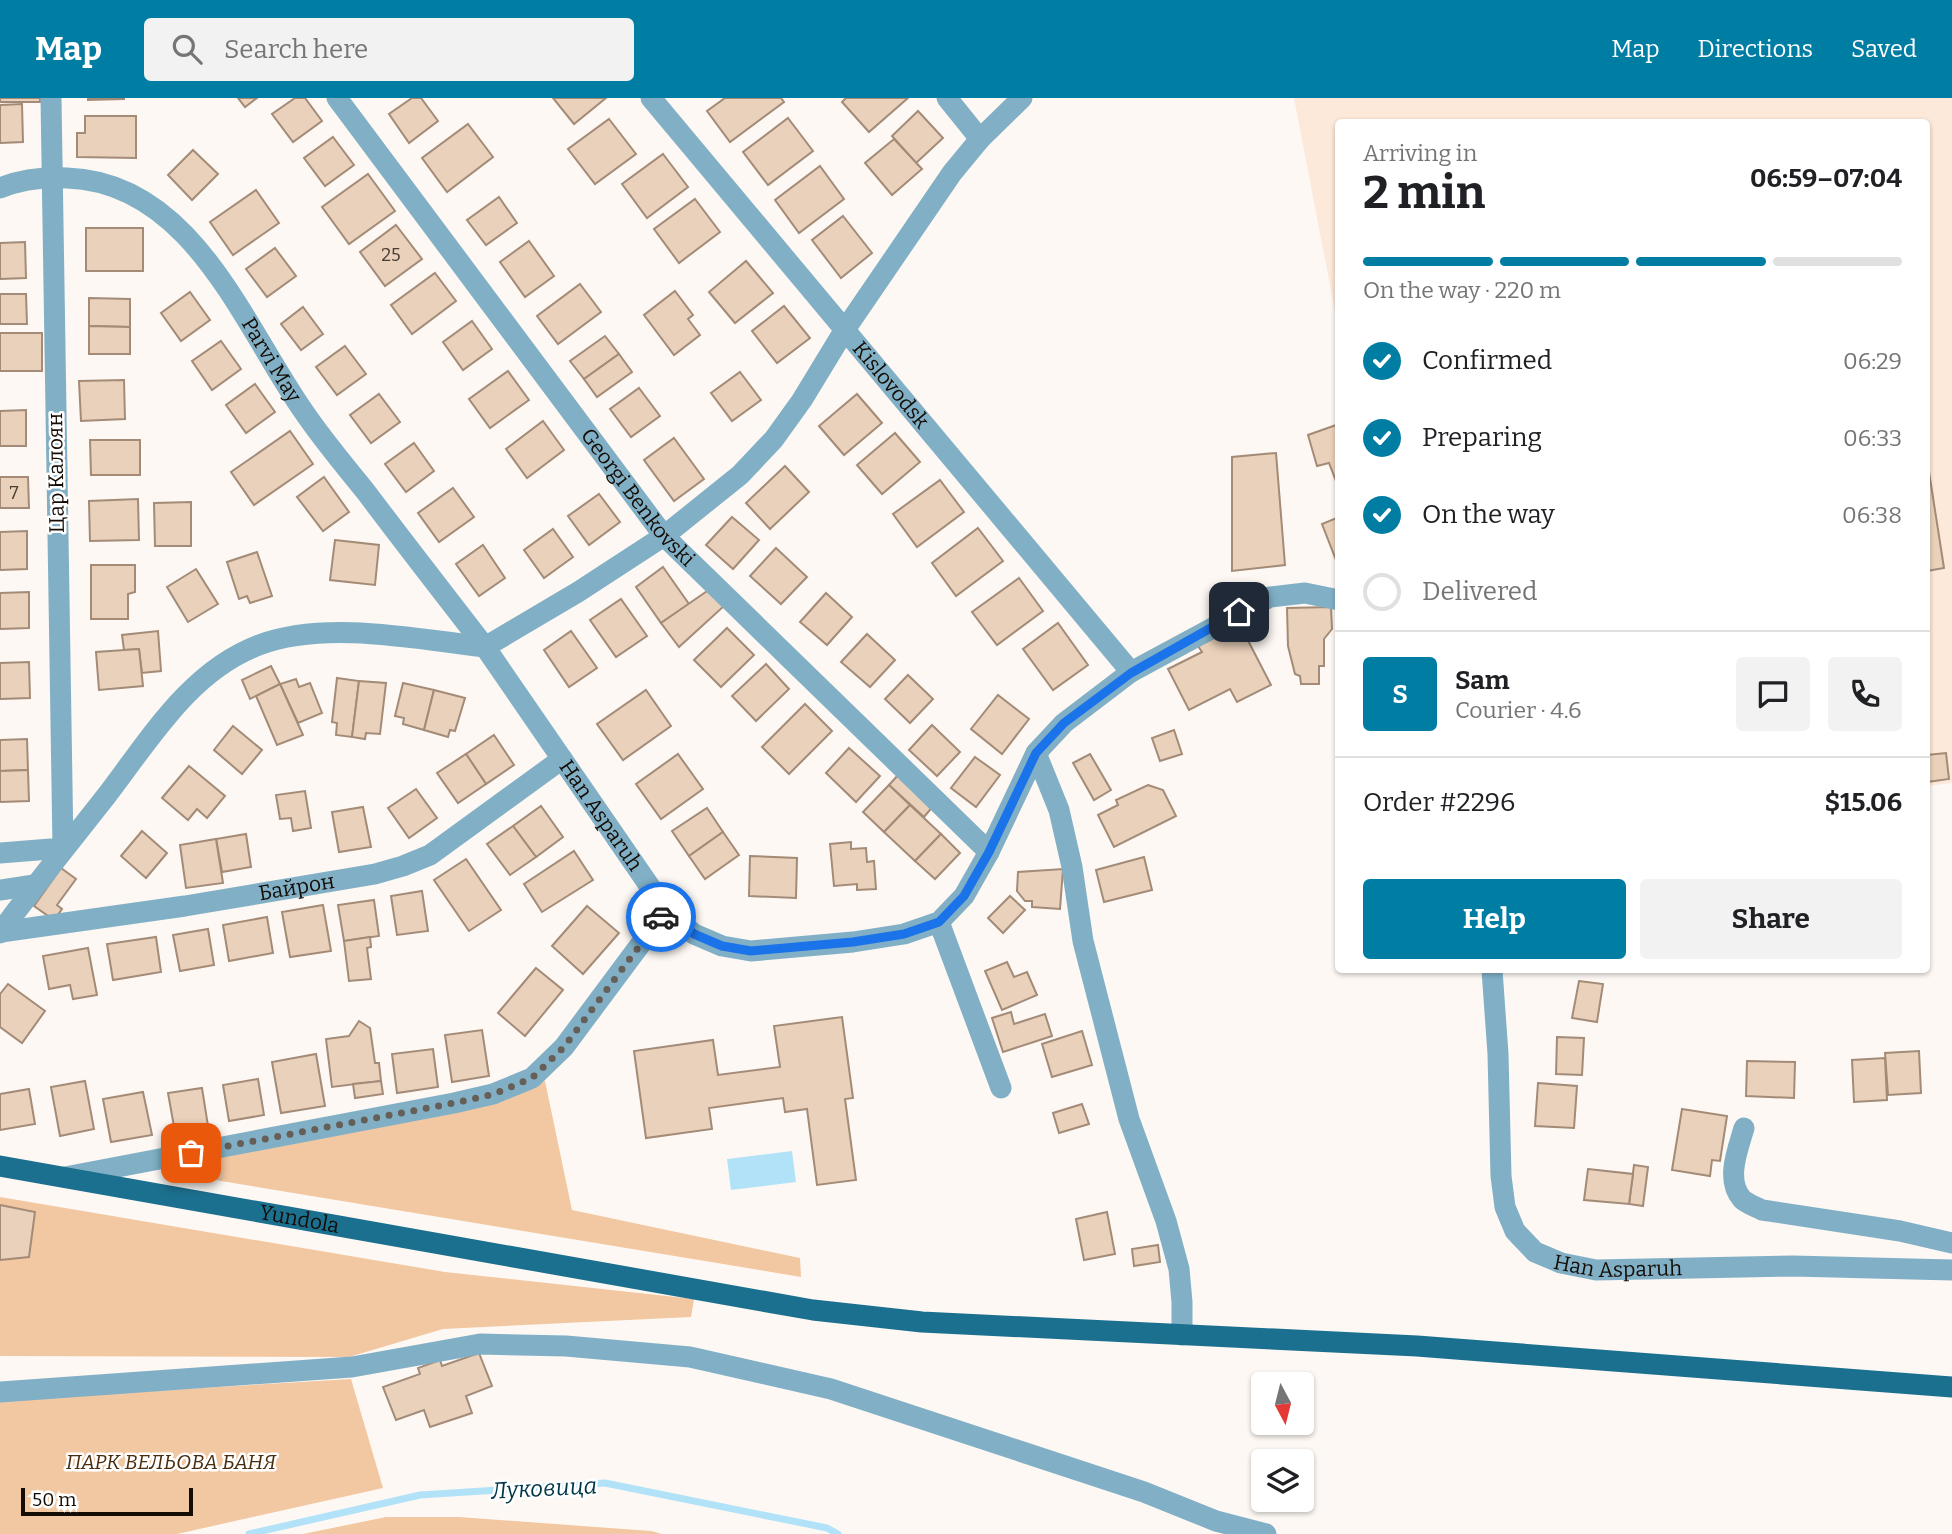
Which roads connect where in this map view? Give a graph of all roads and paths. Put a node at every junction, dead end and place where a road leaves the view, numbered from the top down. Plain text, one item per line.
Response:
1 (51, 98) edge
2 (337, 98) edge
3 (651, 98) edge
4 (947, 98) edge
5 (1022, 98) edge
6 (981, 139) junction
7 (51, 177) junction
8 (0, 188) edge
9 (844, 331) junction
10 (664, 536) junction
11 (1335, 599) edge
12 (485, 647) junction
13 (1131, 673) junction
14 (1036, 753) junction
15 (562, 759) junction
16 (63, 848) junction
17 (989, 852) junction
18 (0, 853) edge
19 (34, 886) junction
20 (0, 890) edge
21 (666, 910) junction
22 (939, 922) junction
23 (1, 932) edge
24 (1492, 973) edge
25 (1001, 1087) dead end
26 (1744, 1128) dead end
27 (0, 1166) edge
28 (60, 1178) junction
29 (1952, 1243) edge
30 (1952, 1270) edge
31 (1182, 1335) junction
32 (1952, 1387) edge
33 (0, 1392) edge
34 (1266, 1534) edge

1 - 7 street, Цар Калоян
2 - 10 street, Georgi Benkovski
3 - 9 street, Kislovodsk
4 - 6 street
5 - 6 street
6 - 9 street
7 - 8 street, Parvi May
7 - 12 street, Parvi May
7 - 16 street, Цар Калоян
9 - 10 street
9 - 13 street, Kislovodsk
10 - 12 street
10 - 17 street, Georgi Benkovski
11 - 13 street, Han Asparuh
12 - 15 street, Han Asparuh
12 - 16 street
13 - 14 street, Han Asparuh
14 - 17 street, Han Asparuh
14 - 31 street
15 - 21 street, Han Asparuh
15 - 23 street, Байрон
16 - 18 street
16 - 19 street
17 - 22 street, Han Asparuh
19 - 20 street
19 - 23 street
21 - 22 street, Han Asparuh
21 - 28 street
22 - 25 street
24 - 30 street, Han Asparuh
26 - 29 street
27 - 28 main road, Yundola
28 - 31 main road, Yundola
31 - 32 main road, Yundola
33 - 34 street

